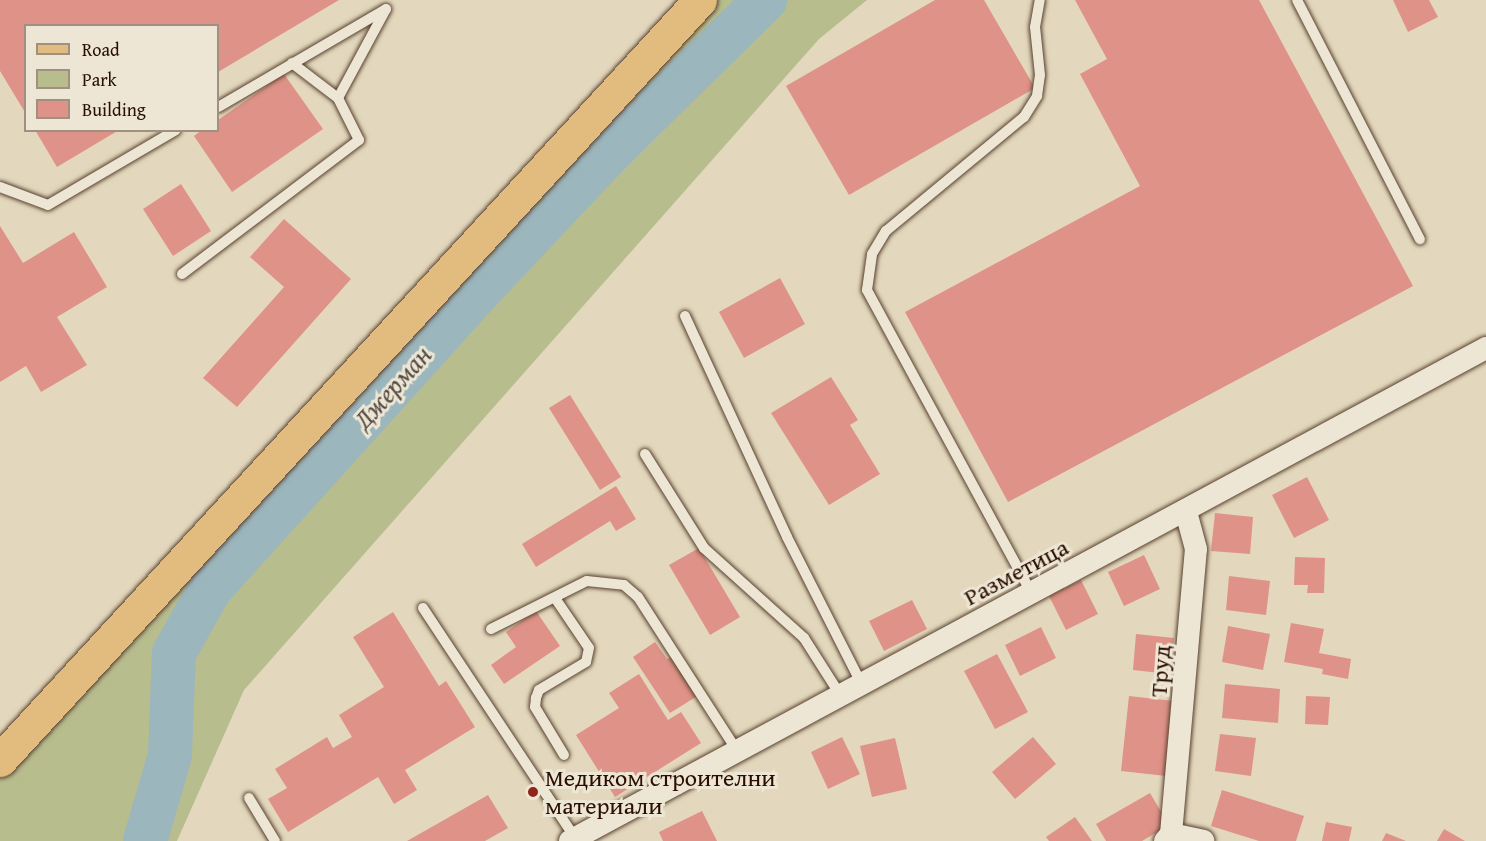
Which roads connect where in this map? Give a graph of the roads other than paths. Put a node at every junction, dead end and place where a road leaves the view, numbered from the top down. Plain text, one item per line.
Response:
1 (700, 0) edge
2 (1040, 0) edge
3 (1298, 0) edge
4 (389, 4) edge
5 (292, 63) junction
6 (338, 98) junction
7 (219, 106) edge
8 (173, 132) edge
9 (0, 187) edge
10 (1420, 239) dead end
11 (182, 274) dead end
12 (685, 316) dead end
13 (1486, 348) edge
14 (645, 454) dead end
15 (1186, 512) junction
16 (1032, 594) junction
17 (555, 598) junction
18 (423, 608) dead end
19 (491, 629) dead end
20 (862, 685) junction
21 (841, 697) junction
22 (738, 752) junction
23 (564, 755) dead end
24 (0, 760) edge
25 (249, 798) dead end
26 (1168, 838) edge
27 (572, 840) edge
28 (275, 841) edge
29 (1203, 841) edge

1 - 24 main road
2 - 16 lane
3 - 10 lane
4 - 5 lane
4 - 6 lane
5 - 6 lane
5 - 7 lane
6 - 11 lane
8 - 9 lane
12 - 20 lane
13 - 15 street, Разметица
14 - 21 lane
15 - 16 street, Разметица
15 - 26 street, Труд
16 - 20 street, Разметица
17 - 19 lane
17 - 22 lane
17 - 23 lane
18 - 27 lane
20 - 21 street, Разметица
21 - 22 street, Разметица
22 - 27 street, Разметица
25 - 28 lane
26 - 29 street

